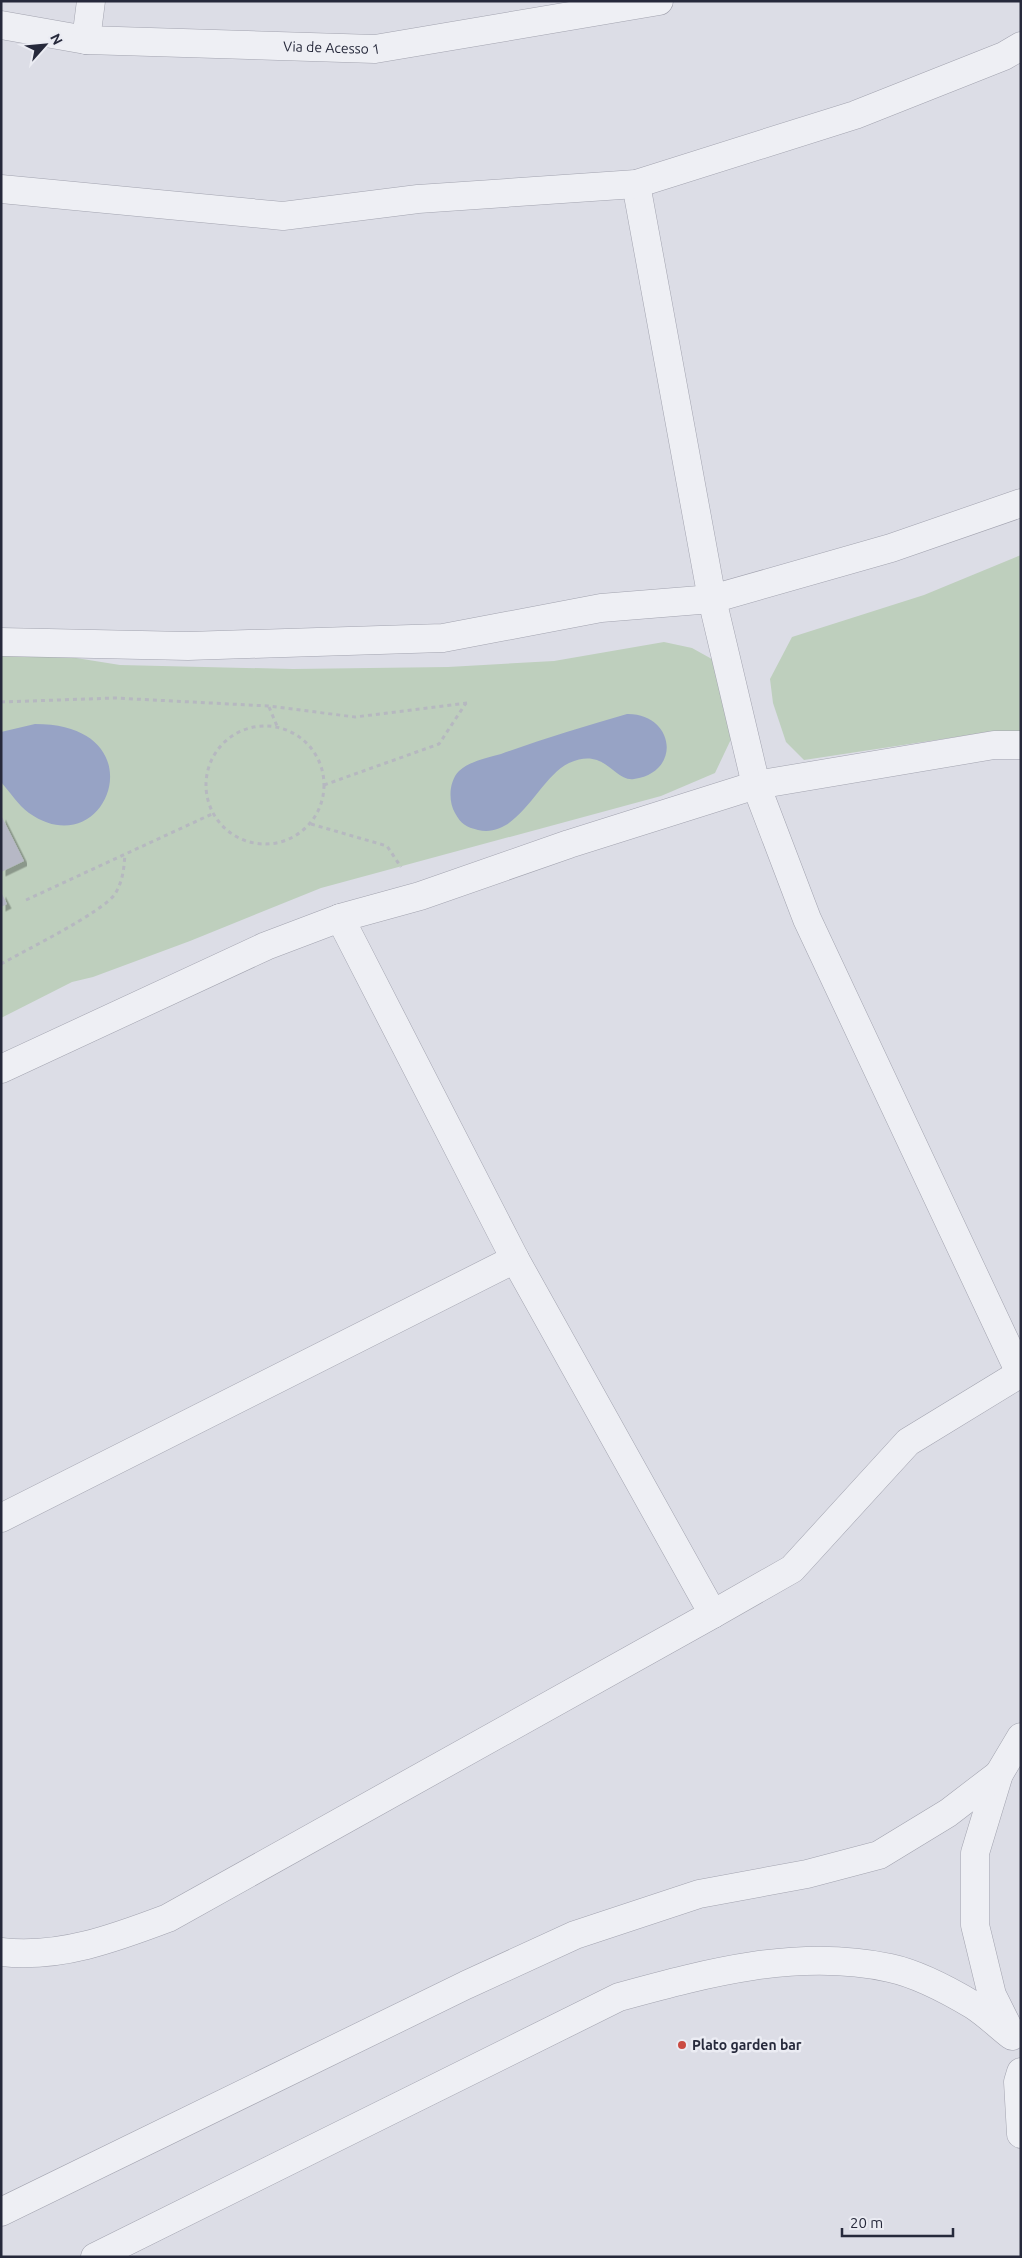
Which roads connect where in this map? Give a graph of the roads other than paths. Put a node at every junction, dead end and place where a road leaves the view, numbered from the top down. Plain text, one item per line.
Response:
1 (91, 1) edge
2 (659, 1) edge
3 (1, 26) edge
4 (86, 40) junction
5 (1021, 46) edge
6 (636, 184) junction
7 (1, 188) edge
8 (1021, 503) edge
9 (712, 599) junction
10 (1, 642) edge
11 (1021, 744) edge
12 (756, 785) junction
13 (340, 918) junction
14 (1, 1069) edge
15 (515, 1259) junction
16 (1020, 1373) edge
17 (1, 1518) edge
18 (713, 1614) junction
19 (1021, 1737) edge
20 (999, 1774) junction
21 (1, 1952) edge
22 (1016, 2043) edge
23 (1021, 2072) edge
24 (1021, 2134) edge
25 (1, 2212) edge
26 (95, 2257) edge

1 - 4 street
2 - 4 street, Via de Acesso 1
3 - 4 street, Via de Acesso 1
5 - 6 street
6 - 7 street
6 - 9 street
8 - 9 street
9 - 10 street
9 - 12 street
11 - 12 street
12 - 13 street
12 - 16 street
13 - 14 street
13 - 15 street
15 - 17 street
15 - 18 street
16 - 18 street
18 - 21 street
19 - 20 street
20 - 22 street
20 - 25 street
22 - 26 street
23 - 24 street

